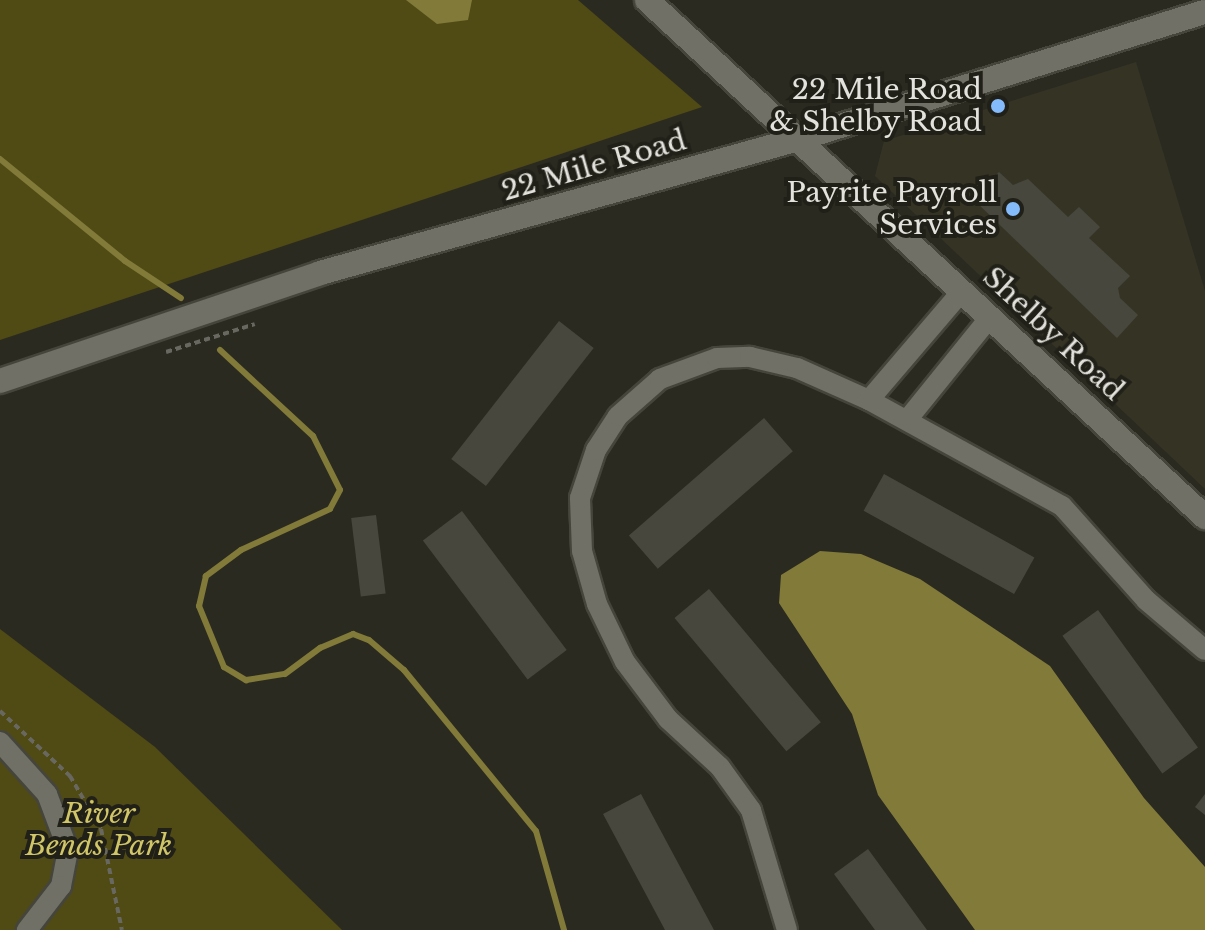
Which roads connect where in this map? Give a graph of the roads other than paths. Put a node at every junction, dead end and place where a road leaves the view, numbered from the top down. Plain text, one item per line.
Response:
1 (647, 0) edge
2 (1205, 12) edge
3 (802, 138) junction
4 (962, 291) junction
5 (990, 317) junction
6 (0, 381) edge
7 (869, 400) junction
8 (907, 420) junction
9 (1205, 517) edge
10 (1205, 650) edge
11 (0, 742) edge
12 (27, 930) edge
13 (787, 930) edge

1 - 3 street, Shelby Road
2 - 3 street, 22 Mile Road
3 - 4 street, Shelby Road
3 - 6 street, 22 Mile Road
4 - 5 street, Shelby Road
4 - 7 street
5 - 8 street
5 - 9 street, Shelby Road
7 - 8 street
7 - 13 street
8 - 10 street
11 - 12 street

